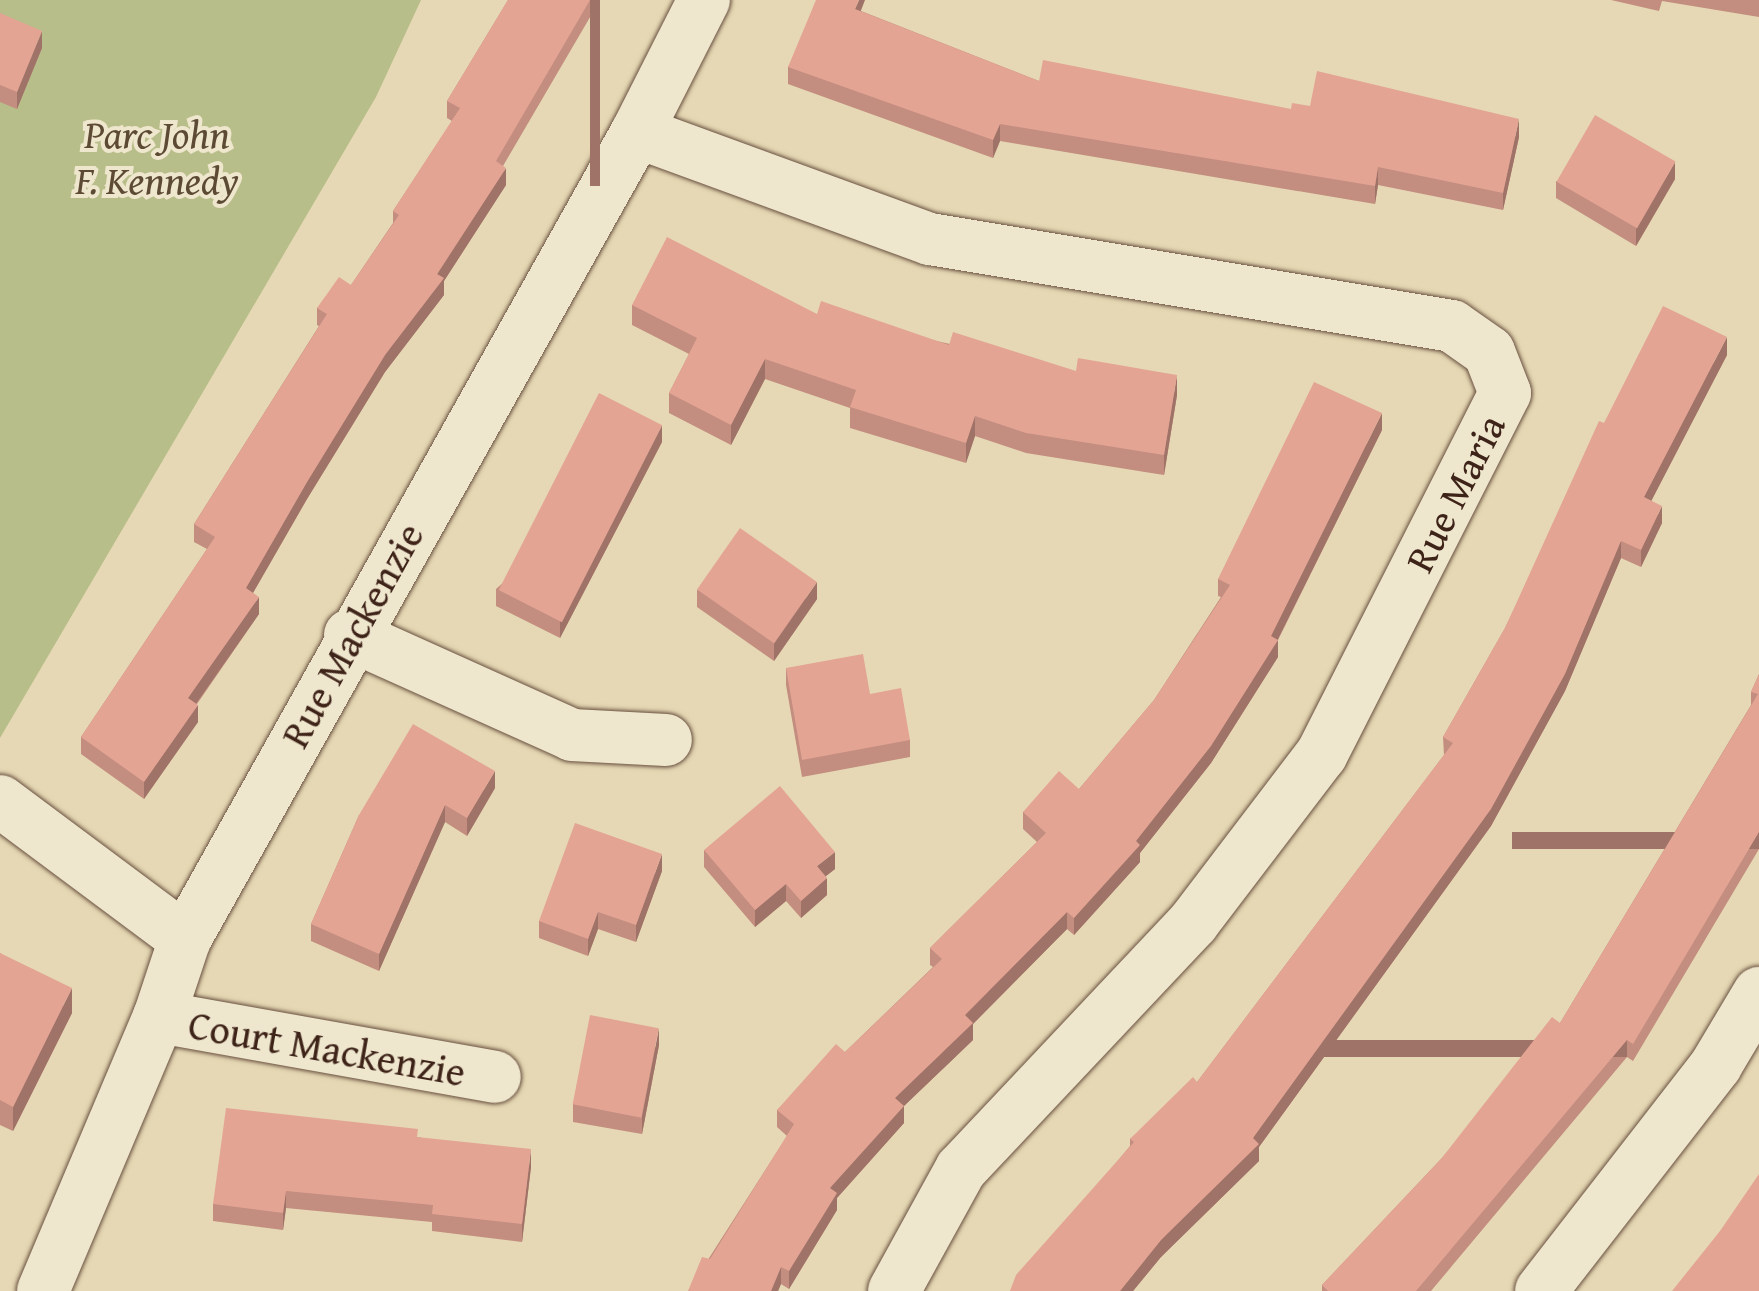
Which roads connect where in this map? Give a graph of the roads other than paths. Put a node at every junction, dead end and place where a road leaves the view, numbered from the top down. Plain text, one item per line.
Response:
1 (704, 0) edge
2 (637, 132) junction
3 (350, 634) junction
4 (666, 740) dead end
5 (0, 801) edge
6 (185, 938) junction
7 (1759, 993) edge
8 (158, 1017) junction
9 (495, 1077) dead end
10 (43, 1291) edge
11 (894, 1291) edge
12 (1541, 1291) edge

1 - 2 street, Rue Mackenzie
2 - 3 street, Rue Mackenzie
2 - 11 street, Rue Maria
3 - 4 street
3 - 6 street, Rue Mackenzie
5 - 6 street
6 - 8 street, Rue Mackenzie
7 - 12 street
8 - 9 street, Court Mackenzie
8 - 10 street, Rue Mackenzie

